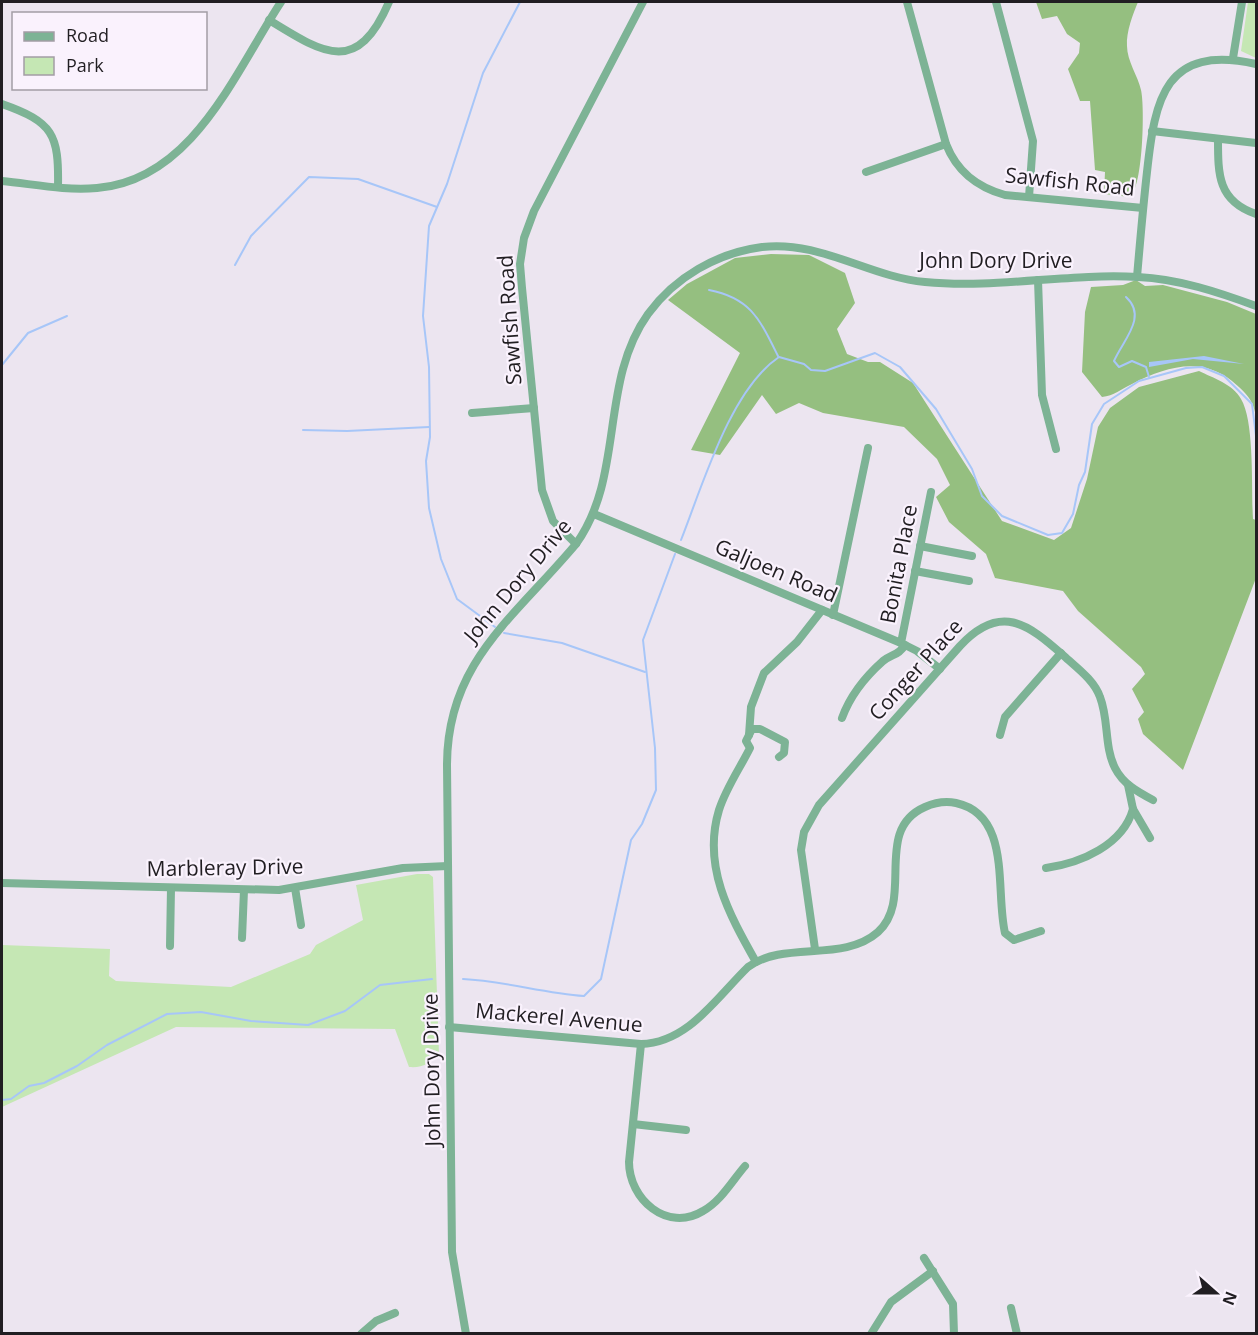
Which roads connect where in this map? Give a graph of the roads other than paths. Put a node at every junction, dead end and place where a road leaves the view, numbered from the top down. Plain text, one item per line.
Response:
1 (281, 2) edge
2 (389, 2) edge
3 (643, 2) edge
4 (907, 2) edge
5 (996, 2) edge
6 (1242, 2) edge
7 (269, 20) junction
8 (1233, 58) junction
9 (1257, 64) edge
10 (2, 104) edge
11 (1152, 131) junction
12 (1218, 140) junction
13 (1257, 143) edge
14 (946, 144) junction
15 (866, 172) dead end
16 (2, 181) edge
17 (58, 187) junction
18 (1029, 197) junction
19 (1143, 208) junction
20 (1257, 214) edge
21 (1137, 277) junction
22 (1038, 280) junction
23 (1257, 306) edge
24 (534, 408) junction
25 (472, 414) dead end
26 (867, 448) dead end
27 (1056, 449) dead end
28 (931, 492) dead end
29 (594, 514) junction
30 (576, 544) junction
31 (920, 546) junction
32 (972, 556) dead end
33 (915, 571) junction
34 (969, 581) dead end
35 (822, 610) junction
36 (833, 615) junction
37 (903, 644) junction
38 (1061, 653) junction
39 (940, 669) junction
40 (842, 718) dead end
41 (749, 735) junction
42 (1000, 735) dead end
43 (779, 757) dead end
44 (1128, 785) junction
45 (1153, 800) dead end
46 (1132, 809) junction
47 (1150, 838) dead end
48 (448, 866) junction
49 (1046, 868) dead end
50 (2, 883) edge
51 (171, 888) junction
52 (295, 888) junction
53 (244, 890) junction
54 (301, 926) dead end
55 (1041, 931) dead end
56 (242, 938) dead end
57 (170, 946) dead end
58 (815, 949) junction
59 (756, 962) junction
60 (449, 1026) junction
61 (641, 1044) junction
62 (633, 1124) junction
63 (686, 1130) dead end
64 (745, 1166) dead end
65 (924, 1258) dead end
66 (933, 1271) junction
67 (1011, 1308) dead end
68 (395, 1313) dead end
69 (361, 1334) edge
70 (466, 1334) edge
71 (871, 1334) edge
72 (954, 1334) edge
73 (1017, 1334) edge

1 - 7 street
2 - 7 street
3 - 24 street, Sawfish Road
4 - 14 street, Sawfish Road
5 - 18 street
6 - 8 street
7 - 17 street
8 - 9 street
8 - 11 street
10 - 17 street
11 - 12 street
11 - 19 street
12 - 13 street
12 - 20 street
14 - 15 street
14 - 18 street, Sawfish Road
16 - 17 street
18 - 19 street, Sawfish Road
19 - 21 street
21 - 22 street, John Dory Drive
21 - 23 street, John Dory Drive
22 - 27 street
22 - 29 street, John Dory Drive
24 - 25 street
24 - 30 street, Sawfish Road
26 - 36 street
28 - 31 street, Bonita Place
29 - 30 street, John Dory Drive
29 - 35 street, Galjoen Road
30 - 48 street, John Dory Drive
31 - 32 street
31 - 33 street, Bonita Place
33 - 34 street
33 - 37 street, Bonita Place
35 - 36 street, Galjoen Road
35 - 41 street
36 - 37 street, Galjoen Road
37 - 39 street, Galjoen Road
37 - 40 street
38 - 39 street, Conger Place
38 - 42 street
38 - 44 street, Conger Place
39 - 58 street, Conger Place
41 - 43 street
41 - 59 street
44 - 45 street, Conger Place
44 - 46 street
46 - 47 street
46 - 49 street
48 - 52 street, Marbleray Drive
48 - 60 street, John Dory Drive
50 - 51 street, Marbleray Drive
51 - 53 street, Marbleray Drive
51 - 57 street
52 - 53 street, Marbleray Drive
52 - 54 street
53 - 56 street
55 - 58 street, Mackerel Avenue
58 - 59 street, Mackerel Avenue
59 - 61 street, Mackerel Avenue
60 - 61 street, Mackerel Avenue
60 - 70 street, John Dory Drive
61 - 62 street
62 - 63 street
62 - 64 street
65 - 66 street
66 - 71 street
66 - 72 street
67 - 73 street
68 - 69 street

